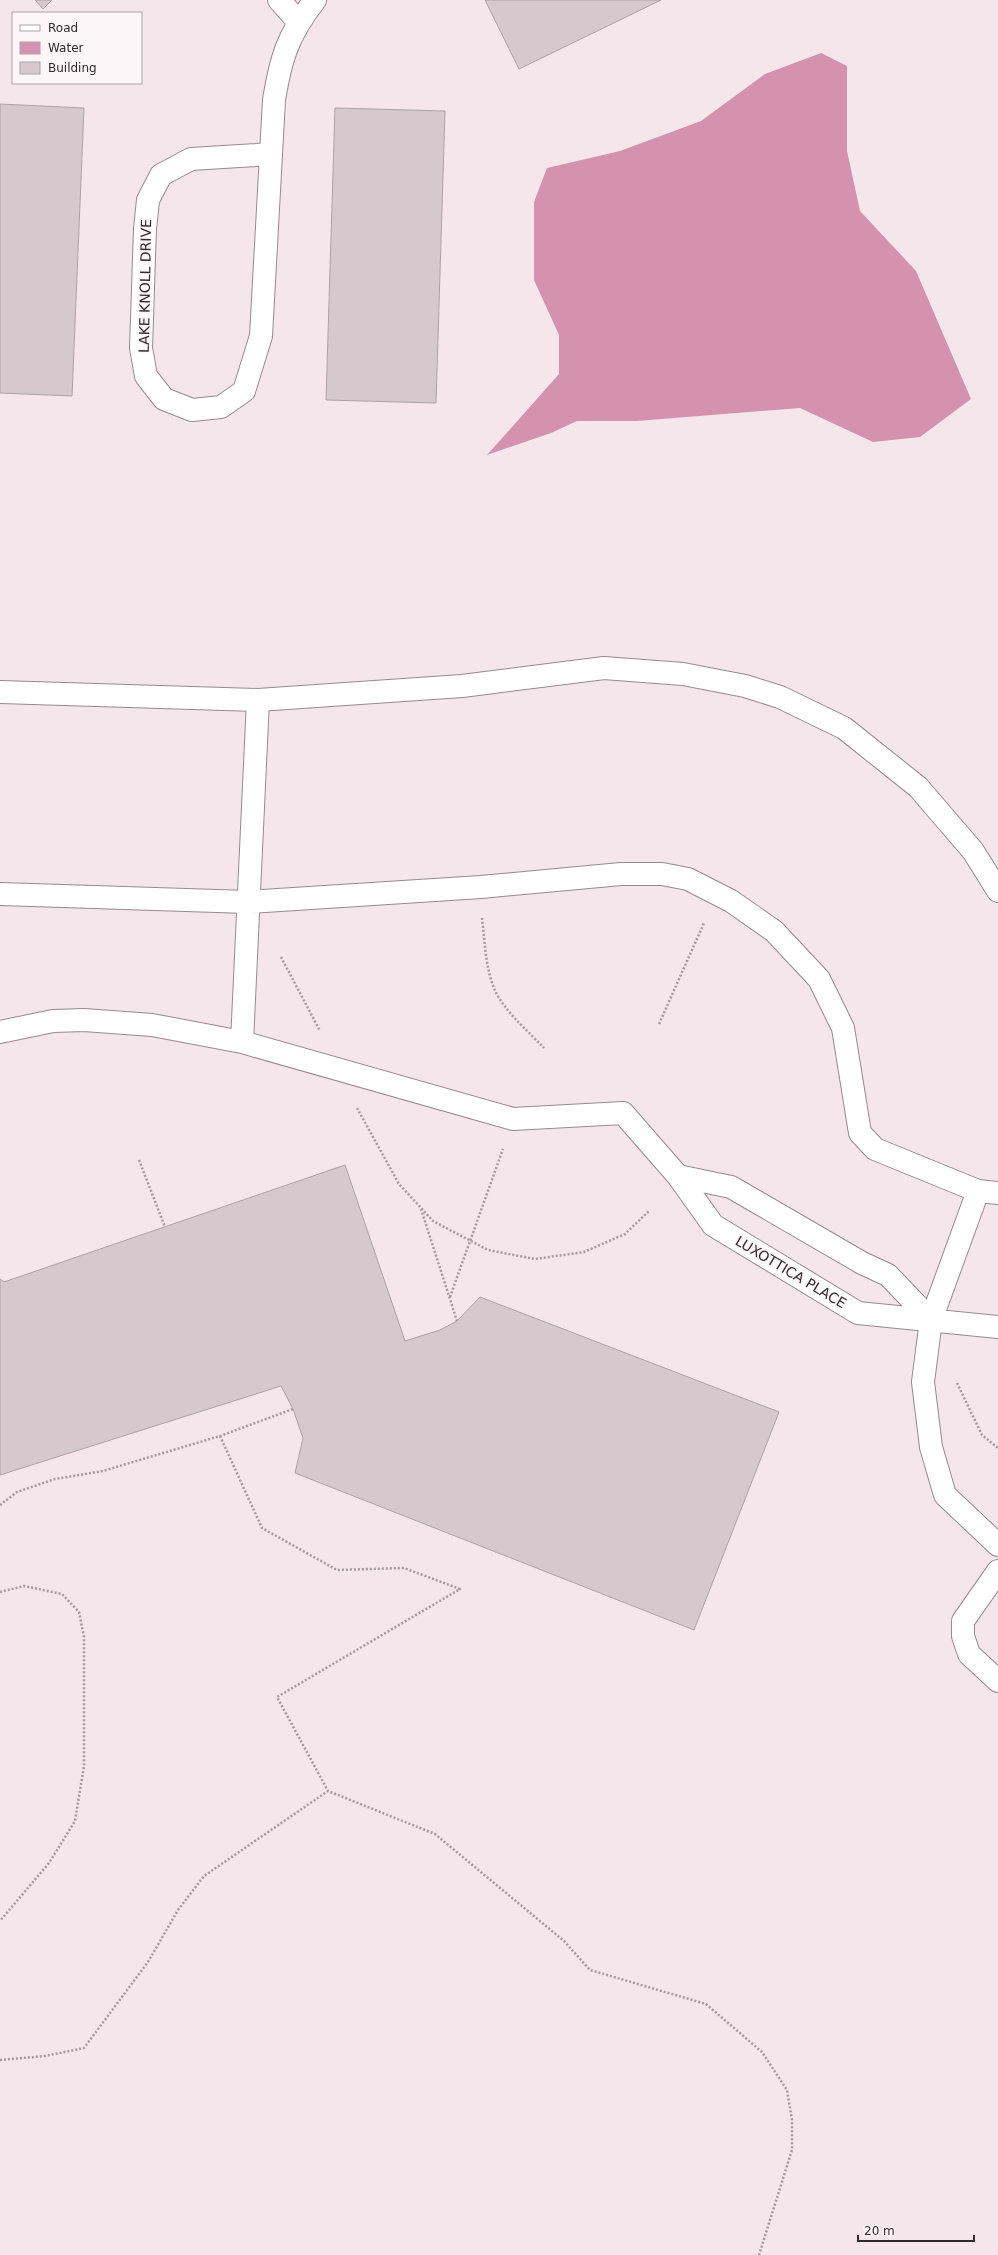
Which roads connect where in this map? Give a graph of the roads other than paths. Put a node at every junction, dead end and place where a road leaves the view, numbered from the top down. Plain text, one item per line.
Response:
1 (278, 0) edge
2 (314, 0) edge
3 (298, 21) junction
4 (271, 154) junction
5 (0, 692) edge
6 (258, 700) junction
7 (998, 891) edge
8 (0, 894) edge
9 (248, 902) junction
10 (0, 1032) edge
11 (242, 1042) junction
12 (678, 1176) junction
13 (988, 1192) edge
14 (931, 1320) junction
15 (998, 1327) edge
16 (998, 1545) edge
17 (998, 1571) edge
18 (998, 1681) edge

1 - 3 street
2 - 3 street, LAKE KNOLL DRIVE
3 - 4 street, LAKE KNOLL DRIVE
4 - 4 street, LAKE KNOLL DRIVE
5 - 6 street
6 - 7 street
6 - 9 street
8 - 9 street
9 - 11 street
9 - 13 street
10 - 11 street
11 - 12 street, LUXOTTICA PLACE
12 - 14 street
12 - 14 street, LUXOTTICA PLACE
13 - 14 street
14 - 15 street, LUXOTTICA PLACE
14 - 16 street
17 - 18 street

